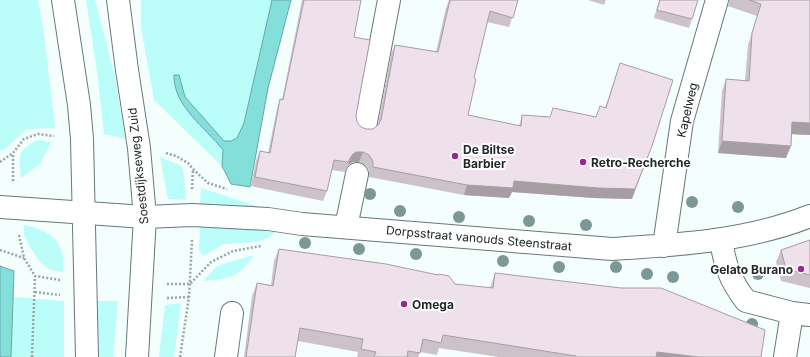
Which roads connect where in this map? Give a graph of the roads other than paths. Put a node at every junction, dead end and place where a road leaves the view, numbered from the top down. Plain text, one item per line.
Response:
1 (63, 0) edge
2 (118, 0) edge
3 (389, 0) edge
4 (717, 0) edge
5 (365, 127) edge
6 (357, 174) dead end
7 (0, 206) edge
8 (84, 212) junction
9 (810, 216) edge
10 (144, 217) junction
11 (346, 227) junction
12 (721, 240) junction
13 (664, 246) junction
14 (232, 313) dead end
15 (801, 314) edge
16 (87, 357) edge
17 (137, 357) edge
18 (226, 357) edge
19 (784, 357) edge

1 - 8 street
2 - 10 street, Soestdijkseweg Zuid
3 - 5 street
4 - 13 street, Kapelweg
6 - 11 street
7 - 8 street, Dorpsstraat vanouds Steenstraat
8 - 10 street, Dorpsstraat vanouds Steenstraat
8 - 16 street
9 - 12 street, Dorpsstraat vanouds Steenstraat
10 - 11 street, Dorpsstraat vanouds Steenstraat
10 - 17 street, Soestdijkseweg Zuid
11 - 13 street, Dorpsstraat vanouds Steenstraat
12 - 13 street, Dorpsstraat vanouds Steenstraat
12 - 15 street
14 - 18 street
15 - 19 street

